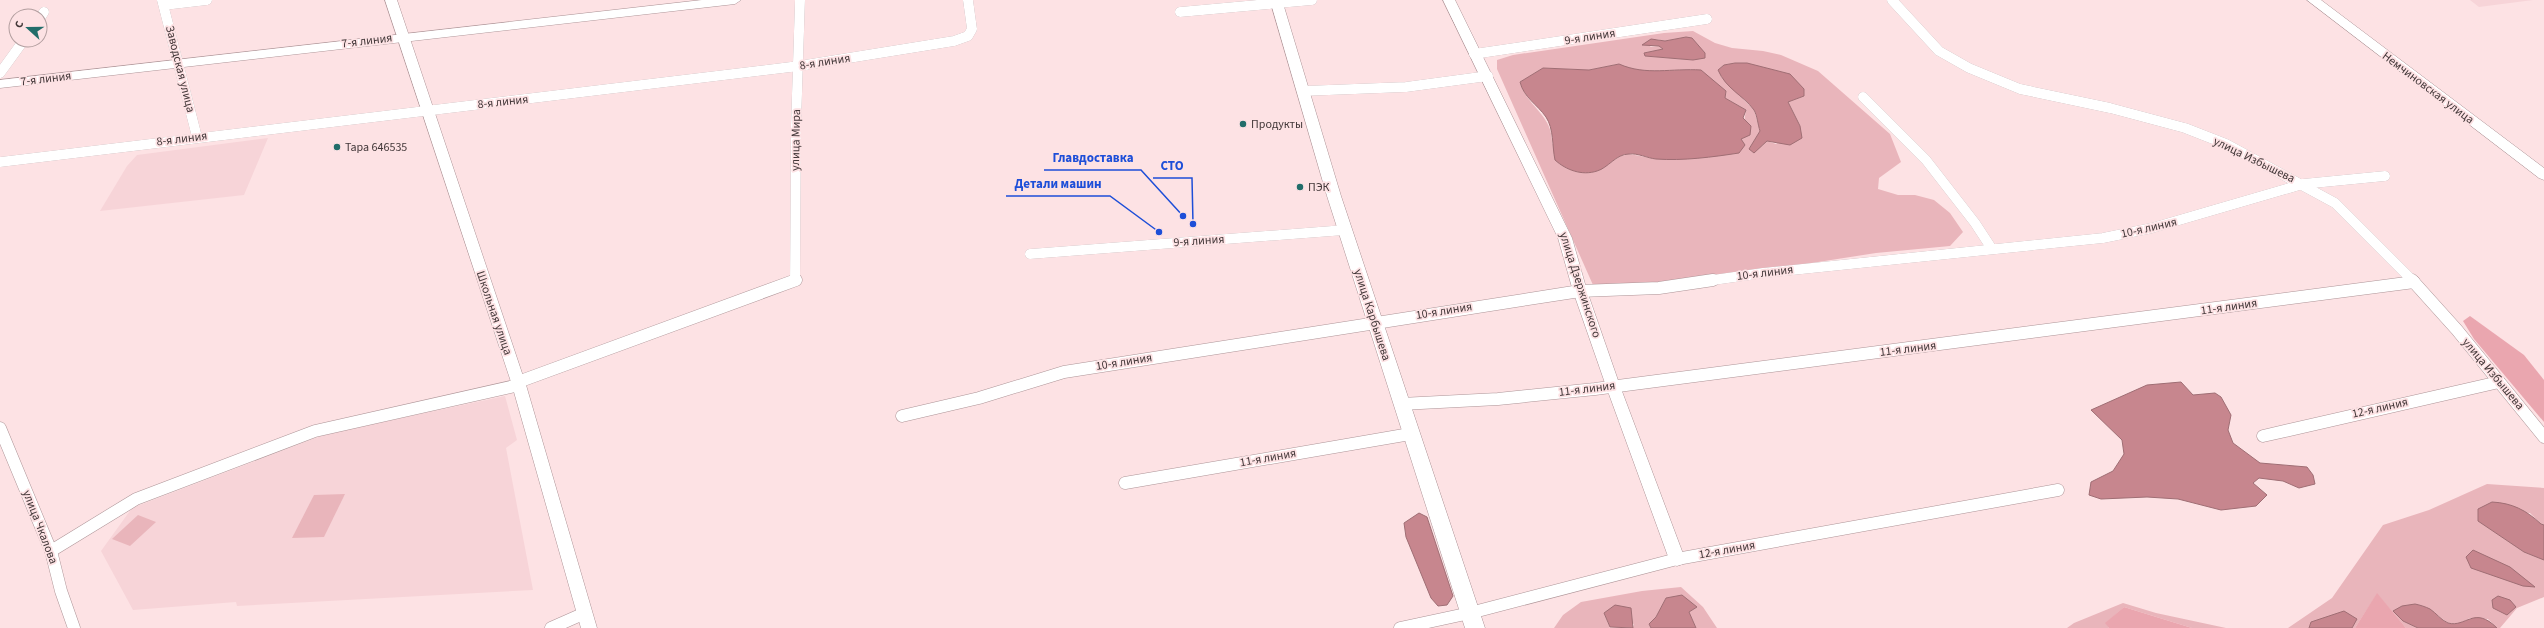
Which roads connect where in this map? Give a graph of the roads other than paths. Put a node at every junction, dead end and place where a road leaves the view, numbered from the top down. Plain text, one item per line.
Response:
1 (207, 0) edge
2 (391, 0) edge
3 (735, 0) edge
4 (800, 0) edge
5 (968, 0) edge
6 (1312, 0) edge
7 (1449, 0) edge
8 (1892, 0) edge
9 (2313, 0) edge
10 (1277, 1) edge
11 (163, 3) edge
12 (1180, 12) dead end
13 (1707, 19) dead end
14 (404, 37) junction
15 (18, 48) edge
16 (1474, 54) junction
17 (179, 63) junction
18 (799, 66) junction
19 (0, 73) edge
20 (1488, 76) junction
21 (0, 84) edge
22 (1303, 91) junction
23 (1863, 97) dead end
24 (427, 110) junction
25 (197, 137) junction
26 (0, 162) edge
27 (2544, 175) edge
28 (2385, 176) dead end
29 (2303, 184) junction
30 (1345, 230) junction
31 (1992, 249) junction
32 (1030, 254) dead end
33 (2414, 282) junction
34 (1580, 291) junction
35 (1375, 322) junction
36 (2499, 382) junction
37 (518, 383) junction
38 (1613, 386) junction
39 (1401, 404) junction
40 (902, 416) dead end
41 (0, 428) edge
42 (1410, 434) junction
43 (2263, 436) dead end
44 (2544, 437) edge
45 (1125, 483) dead end
46 (2058, 490) dead end
47 (51, 551) junction
48 (1677, 559) junction
49 (585, 613) junction
50 (1472, 621) edge
51 (74, 628) edge
52 (551, 628) edge
53 (589, 628) edge
54 (1400, 628) edge

1 - 11 street
2 - 14 street, Школьная улица
3 - 14 main road, 7-я линия
4 - 18 street, улица Мира
5 - 18 street, 8-я линия
6 - 10 street
7 - 16 street, улица Дзержинского
8 - 29 street, улица Избышева
9 - 27 main road, Немчиновская улица
10 - 12 street
10 - 22 main road, улица Карбышева
11 - 17 street, Заводская улица
13 - 16 street, 9-я линия
14 - 17 main road, 7-я линия
14 - 24 street, Школьная улица
15 - 19 street, 7-я линия
16 - 20 street, улица Дзержинского
17 - 21 main road, 7-я линия
17 - 25 street, Заводская улица
18 - 24 street, 8-я линия
18 - 37 street, улица Мира
20 - 22 street
20 - 34 street, улица Дзержинского
22 - 30 main road, улица Карбышева
23 - 31 street
24 - 25 street, 8-я линия
24 - 37 street, Школьная улица
25 - 26 street, 8-я линия
28 - 29 street, 10-я линия
29 - 31 street, 10-я линия
29 - 33 street, улица Избышева
30 - 32 street, 9-я линия
30 - 35 main road, улица Карбышева
31 - 34 street, 10-я линия
33 - 36 street, улица Избышева
33 - 38 street, 11-я линия
34 - 35 street, 10-я линия
34 - 38 street, улица Дзержинского
35 - 39 main road, улица Карбышева
35 - 40 street, 10-я линия
36 - 43 street, 12-я линия
36 - 44 street, улица Избышева
37 - 47 street
37 - 49 street, Школьная улица
38 - 39 street, 11-я линия
38 - 48 street, улица Дзержинского
39 - 42 main road, улица Карбышева
41 - 47 street, улица Чкалова
42 - 45 street, 11-я линия
42 - 50 main road, улица Карбышева
46 - 48 street, 12-я линия
47 - 51 street, улица Чкалова
48 - 50 street, 12-я линия
49 - 52 street
49 - 53 street, Школьная улица
50 - 54 street, 12-я линия

